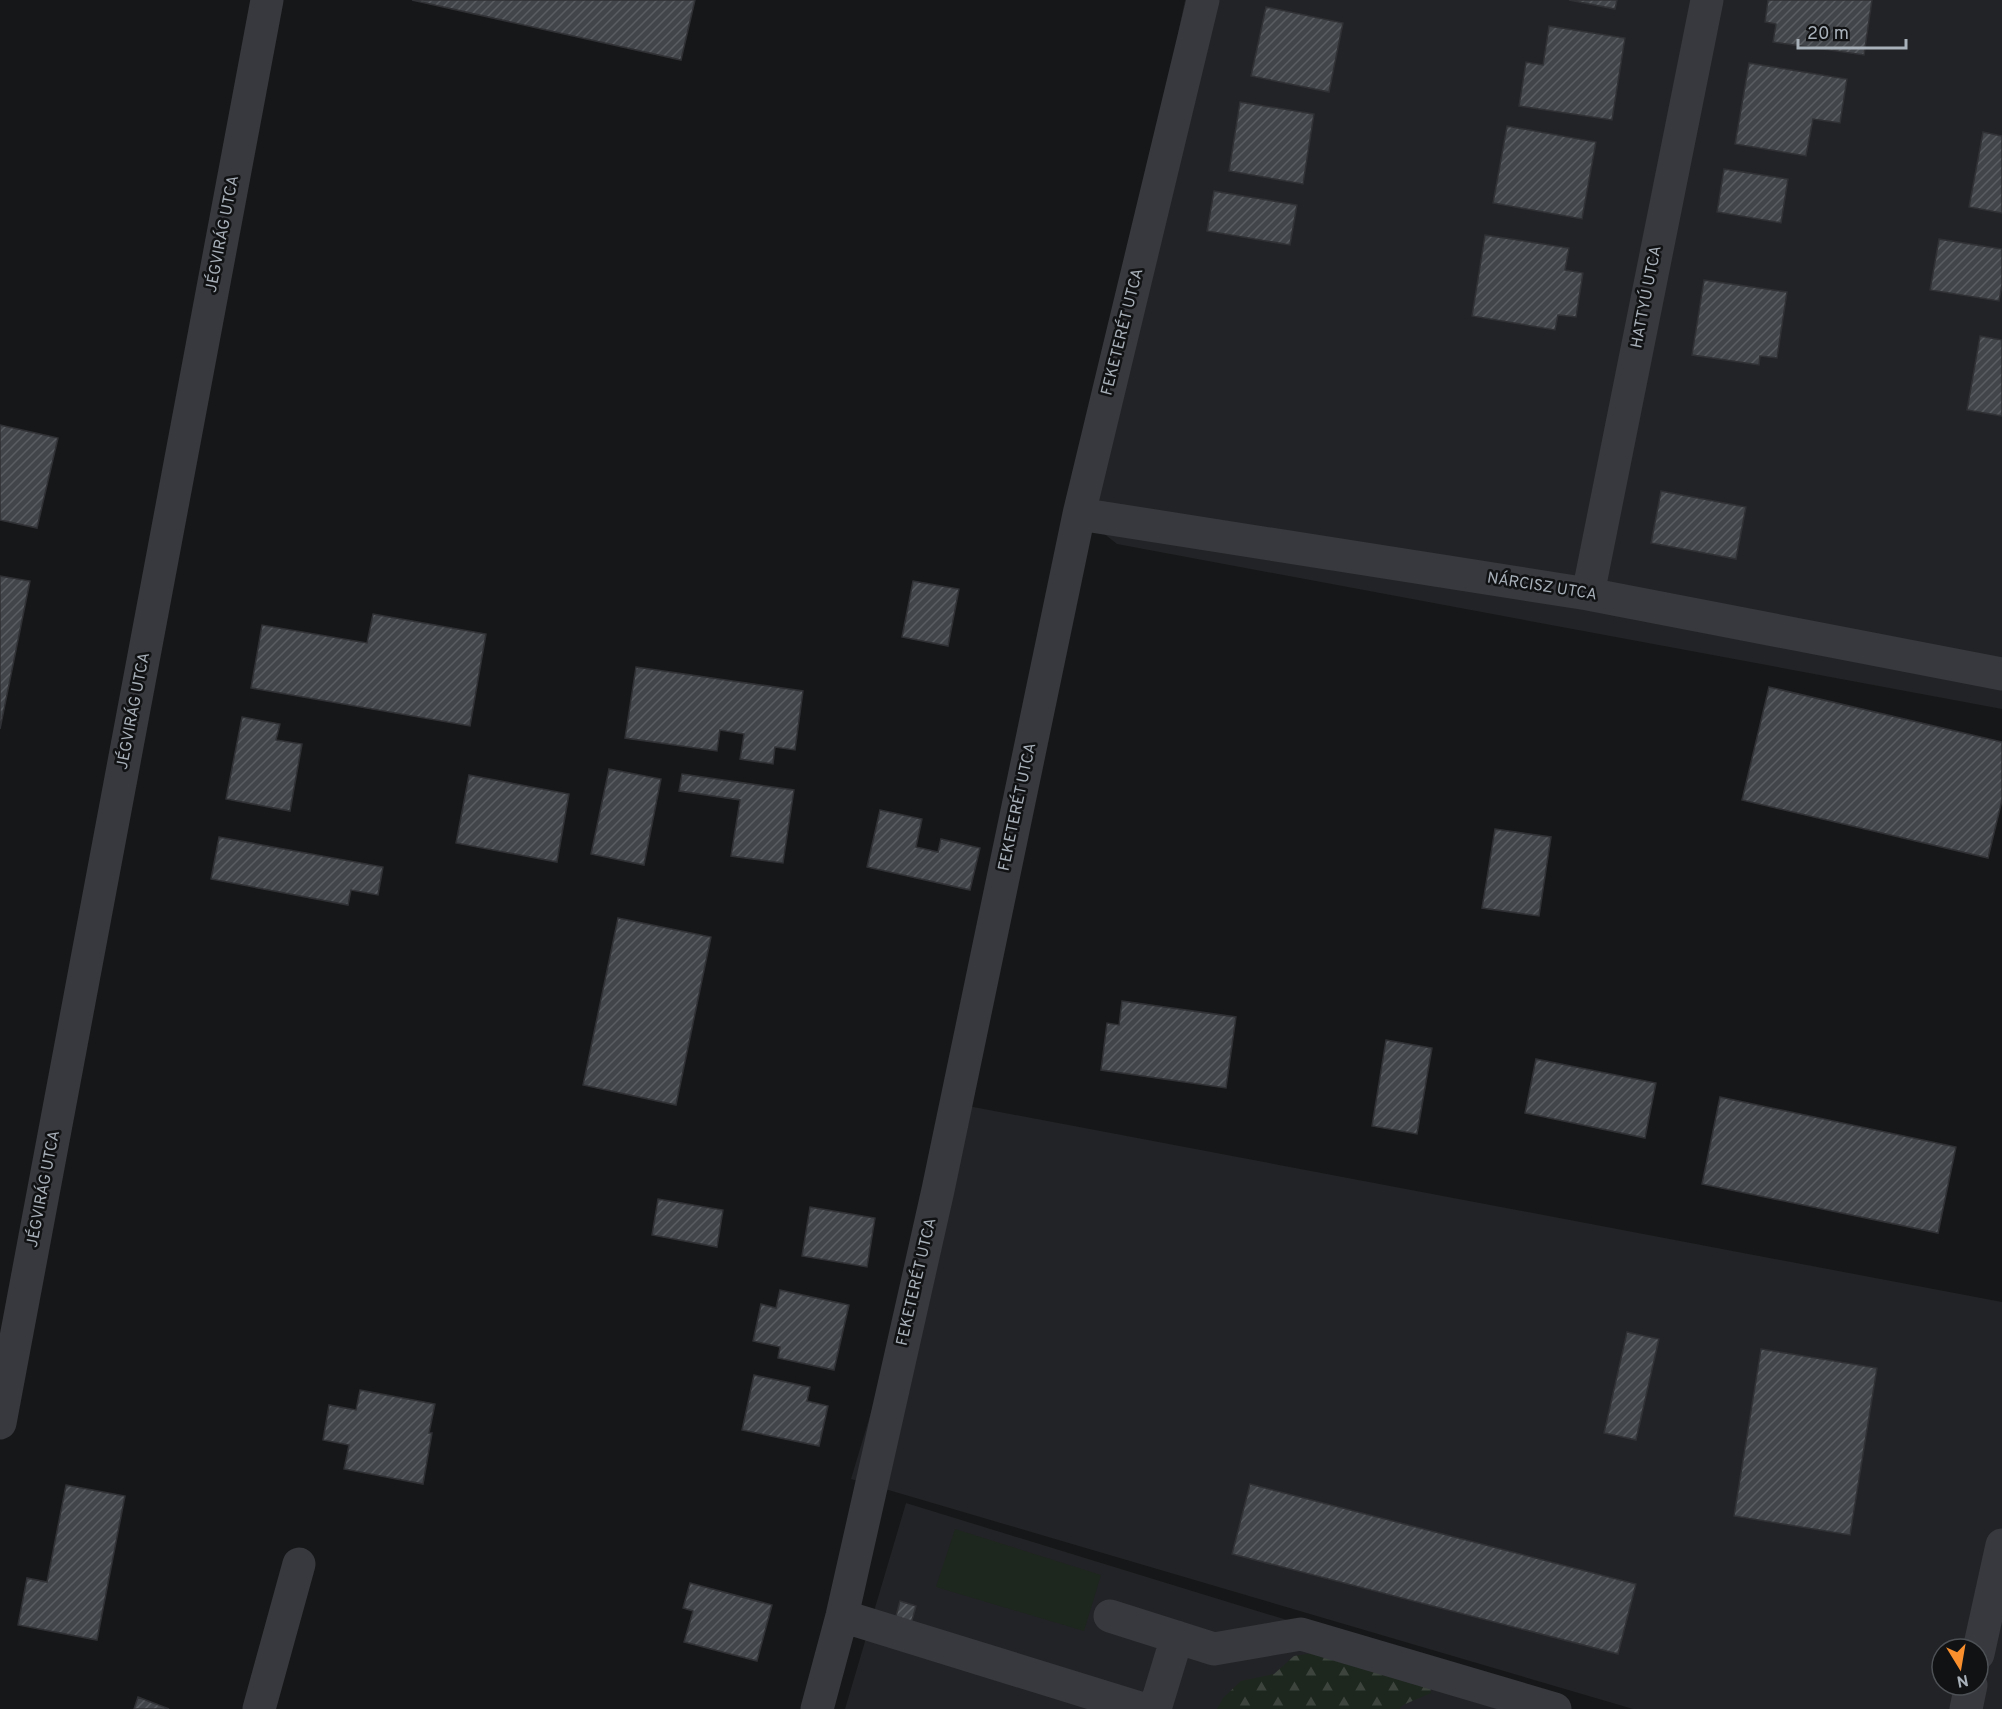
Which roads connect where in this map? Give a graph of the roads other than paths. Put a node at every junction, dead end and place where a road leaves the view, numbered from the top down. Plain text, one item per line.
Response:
1 (267, 0) edge
2 (1203, 0) edge
3 (1707, 0) edge
4 (1079, 514) junction
5 (1588, 594) junction
6 (2002, 674) edge
7 (0, 1423) edge
8 (2002, 1545) edge
9 (299, 1564) dead end
10 (842, 1616) junction
11 (1110, 1616) dead end
12 (1176, 1637) junction
13 (1982, 1637) edge
14 (259, 1709) edge
15 (817, 1709) edge
16 (1143, 1709) edge
17 (1155, 1709) edge
18 (1555, 1709) edge

1 - 7 street, JÉGVIRÁG UTCA
2 - 4 street, FEKETERÉT UTCA
3 - 5 street, HATTYÚ UTCA
4 - 5 street, NÁRCISZ UTCA
4 - 10 street, FEKETERÉT UTCA
5 - 6 street, NÁRCISZ UTCA
8 - 13 street
9 - 14 street
10 - 15 street, FEKETERÉT UTCA
10 - 16 street
11 - 12 street
12 - 17 street
12 - 18 street

